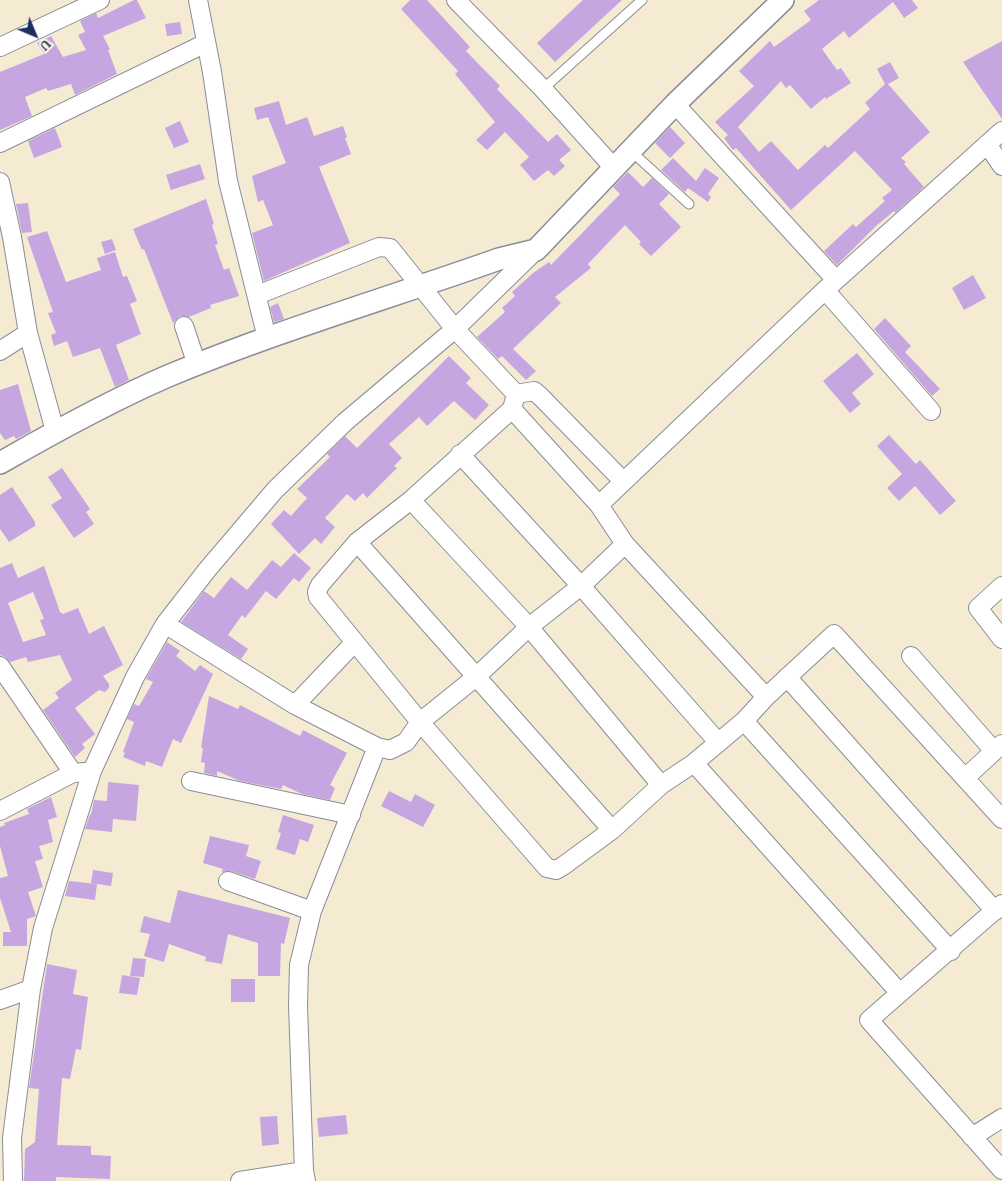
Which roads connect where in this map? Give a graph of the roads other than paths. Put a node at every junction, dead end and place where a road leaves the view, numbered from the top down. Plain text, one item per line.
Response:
1 (100, 0) edge
2 (198, 0) edge
3 (456, 0) edge
4 (642, 0) edge
5 (783, 0) edge
6 (206, 43) junction
7 (0, 47) edge
8 (544, 89) junction
9 (675, 104) junction
10 (1002, 131) edge
11 (0, 143) edge
12 (987, 144) junction
13 (631, 151) junction
14 (1002, 166) edge
15 (614, 168) junction
16 (0, 182) edge
17 (689, 204) dead end
18 (6, 240) edge
19 (536, 250) junction
20 (830, 285) junction
21 (420, 287) junction
22 (257, 295) junction
23 (184, 326) dead end
24 (455, 329) junction
25 (28, 333) junction
26 (268, 338) junction
27 (0, 350) edge
28 (197, 365) junction
29 (514, 402) junction
30 (931, 411) dead end
31 (55, 432) junction
32 (460, 454) junction
33 (0, 463) edge
34 (623, 481) junction
35 (411, 500) junction
36 (599, 505) junction
37 (357, 542) junction
38 (626, 544) junction
39 (581, 586) junction
40 (1002, 586) edge
41 (165, 624) junction
42 (529, 627) junction
43 (1002, 639) edge
44 (354, 643) junction
45 (911, 656) dead end
46 (0, 666) edge
47 (476, 677) junction
48 (787, 677) junction
49 (766, 697) junction
50 (295, 706) junction
51 (744, 721) junction
52 (420, 722) junction
53 (717, 741) junction
54 (377, 748) junction
55 (998, 748) edge
56 (694, 763) junction
57 (92, 771) junction
58 (74, 773) junction
59 (965, 778) junction
60 (191, 781) dead end
61 (661, 785) junction
62 (0, 811) edge
63 (351, 815) junction
64 (1002, 819) edge
65 (612, 830) junction
66 (228, 881) dead end
67 (998, 907) edge
68 (312, 911) junction
69 (951, 951) junction
70 (31, 989) junction
71 (899, 992) junction
72 (0, 1000) edge
73 (1002, 1118) edge
74 (972, 1138) junction
75 (1002, 1170) edge
76 (305, 1176) edge
77 (13, 1181) edge
78 (240, 1181) edge

1 - 7 street
2 - 6 street
3 - 8 street
4 - 8 lane
5 - 9 street
6 - 11 street
6 - 22 street
8 - 15 street
9 - 13 street
9 - 20 street
10 - 12 street
12 - 14 street
12 - 20 street
13 - 15 street
13 - 17 lane
15 - 19 street
16 - 18 street
18 - 25 street
19 - 21 street
19 - 24 street
20 - 30 street
20 - 34 street
21 - 22 street
21 - 24 street
21 - 26 street
22 - 26 street
23 - 28 street
24 - 29 street
24 - 41 street
25 - 27 street
25 - 31 street
26 - 28 street
28 - 31 street
29 - 32 street
29 - 34 street
29 - 36 street
31 - 33 street
32 - 35 street
32 - 39 street
34 - 36 street
35 - 37 street
35 - 42 street
36 - 38 street
37 - 44 street
37 - 47 street
38 - 39 street
38 - 49 street
39 - 42 street
39 - 53 street
40 - 43 street
41 - 50 street
41 - 57 street
42 - 47 street
42 - 61 street
44 - 50 street
44 - 52 street
45 - 55 street
46 - 58 street
47 - 52 street
47 - 65 street
48 - 49 street
48 - 59 street
48 - 67 street
49 - 51 street
50 - 54 street
51 - 53 street
51 - 69 street
52 - 54 street
52 - 65 street
53 - 56 street
54 - 63 street
55 - 59 street
56 - 61 street
56 - 71 street
57 - 58 street
57 - 70 street
58 - 62 street
59 - 64 street
60 - 63 street
61 - 65 street
63 - 68 street
66 - 68 street
67 - 69 street
68 - 76 street
69 - 71 street
70 - 72 street
70 - 77 street
71 - 74 street
73 - 74 street
74 - 75 street
76 - 78 street

